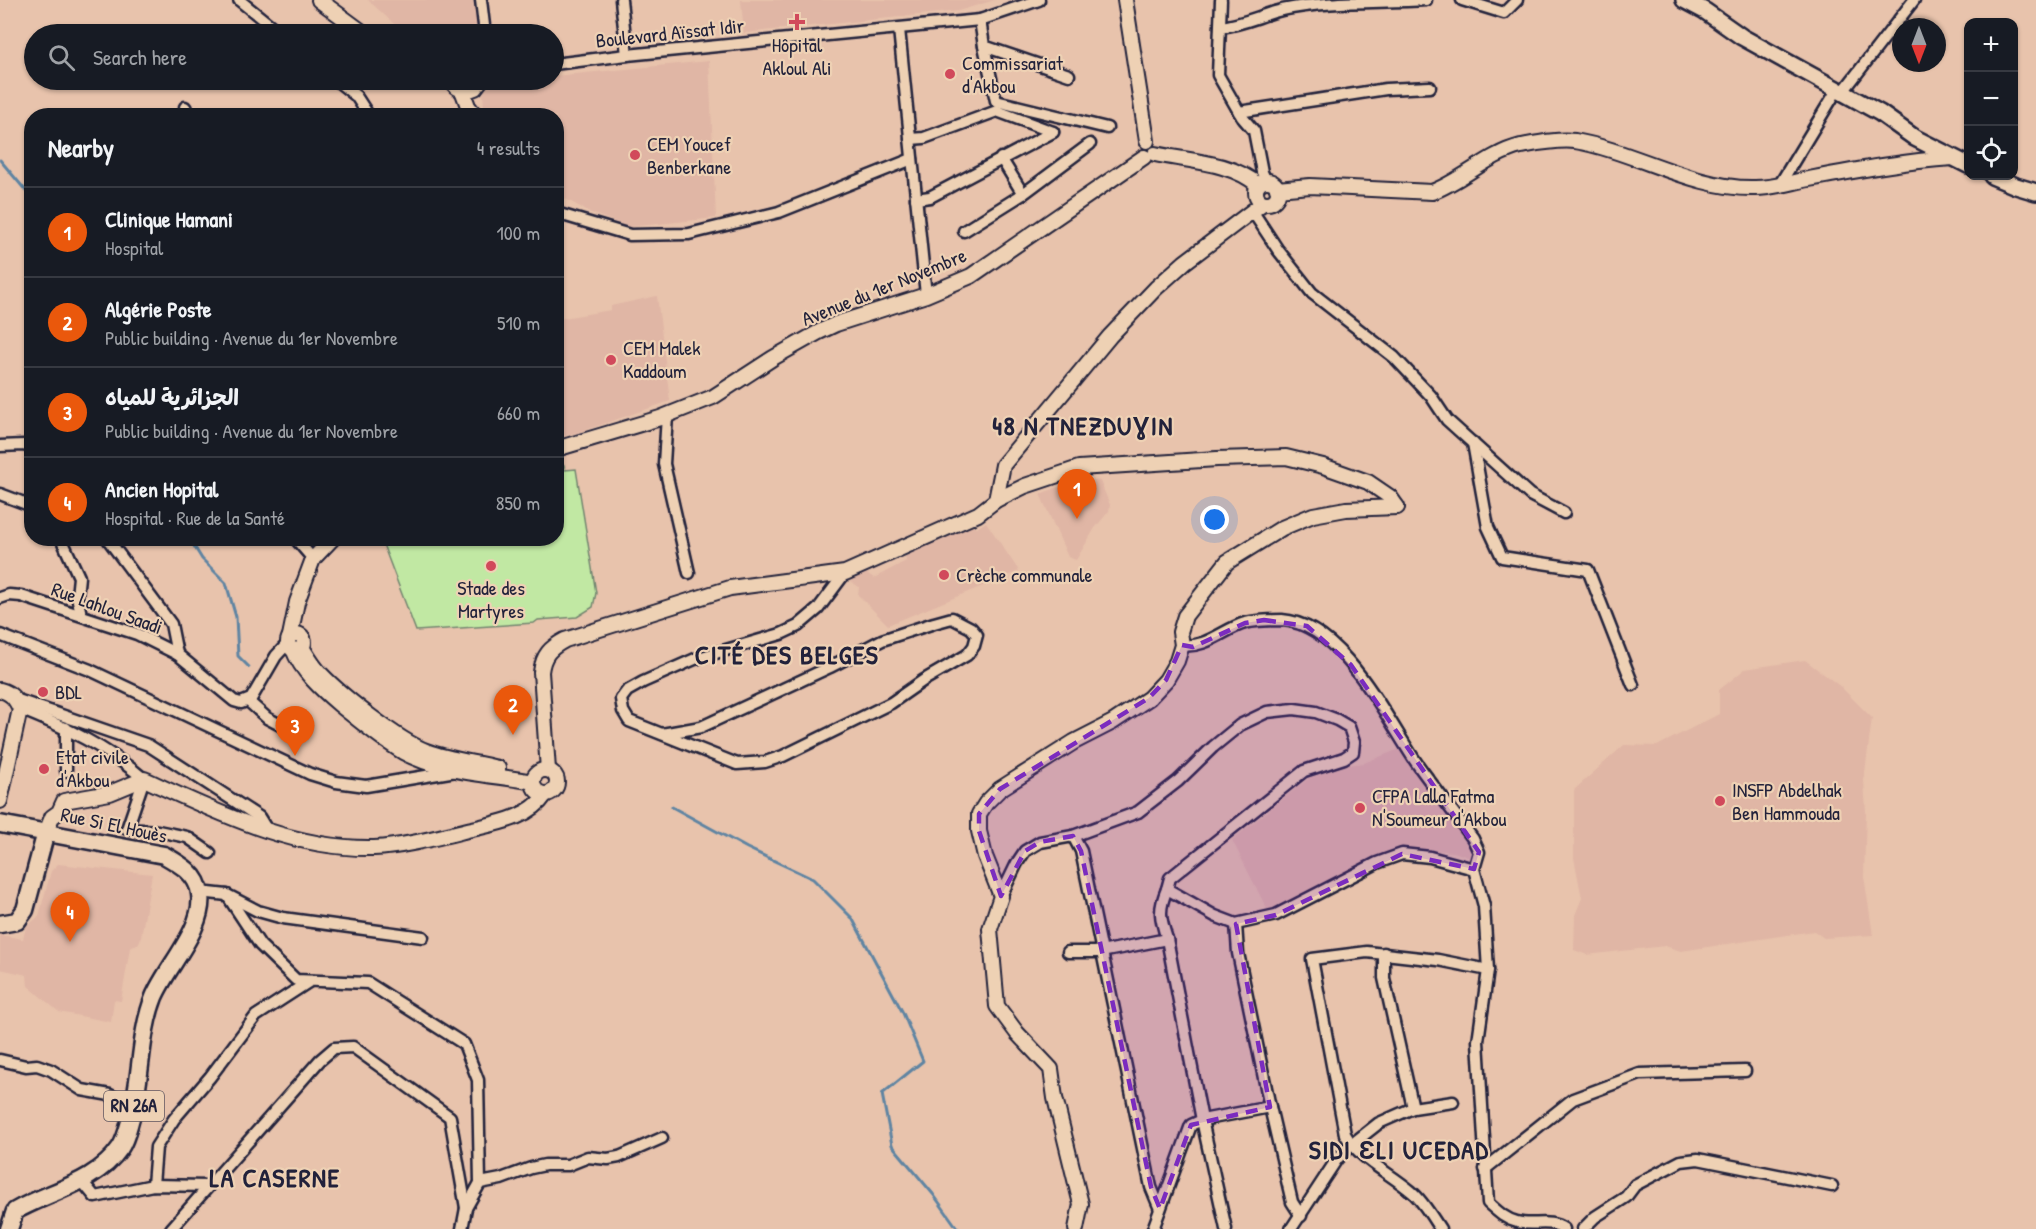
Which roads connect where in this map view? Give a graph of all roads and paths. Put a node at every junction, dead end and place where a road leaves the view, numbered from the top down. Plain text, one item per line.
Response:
1 (239, 0) edge
2 (320, 0) edge
3 (481, 0) edge
4 (621, 0) edge
5 (1039, 0) edge
6 (1125, 0) edge
7 (1221, 0) edge
8 (1426, 0) edge
9 (1462, 0) edge
10 (1517, 0) edge
11 (1684, 0) edge
12 (1914, 0) edge
13 (1018, 3) edge
14 (980, 20) junction
15 (269, 24) edge
16 (352, 24) edge
17 (484, 24) edge
18 (1220, 27) junction
19 (899, 29) junction
20 (984, 46) junction
21 (627, 55) junction
22 (564, 63) edge
23 (1069, 75) dead end
24 (1430, 87) dead end
25 (348, 90) edge
26 (462, 90) edge
27 (1839, 91) junction
28 (364, 108) edge
29 (470, 108) edge
30 (1239, 112) junction
31 (1107, 128) dead end
32 (910, 139) junction
33 (1090, 144) dead end
34 (1150, 155) junction
35 (1001, 158) junction
36 (1953, 158) junction
37 (912, 159) junction
38 (1964, 163) edge
39 (2002, 180) edge
40 (1780, 184) junction
41 (1267, 185) junction
42 (2036, 192) edge
43 (1023, 194) junction
44 (916, 199) junction
45 (1258, 208) junction
46 (564, 215) edge
47 (964, 231) dead end
48 (926, 295) junction
49 (667, 415) junction
50 (1473, 443) junction
51 (0, 446) edge
52 (24, 446) edge
53 (564, 447) edge
54 (0, 494) edge
55 (996, 500) junction
56 (24, 503) edge
57 (1564, 513) dead end
58 (65, 546) edge
59 (113, 546) edge
60 (302, 546) edge
61 (325, 546) edge
62 (313, 559) junction
63 (689, 573) dead end
64 (845, 573) junction
65 (0, 598) edge
66 (81, 615) junction
67 (0, 635) edge
68 (294, 643) junction
69 (1182, 645) junction
70 (177, 654) junction
71 (1633, 685) dead end
72 (0, 690) edge
73 (248, 701) junction
74 (17, 704) junction
75 (284, 727) dead end
76 (66, 728) junction
77 (662, 734) junction
78 (459, 770) junction
79 (66, 771) dead end
80 (539, 776) junction
81 (144, 779) junction
82 (545, 795) junction
83 (0, 801) edge
84 (0, 824) edge
85 (267, 830) junction
86 (46, 832) junction
87 (1073, 836) junction
88 (210, 853) dead end
89 (1474, 869) junction
90 (1167, 889) junction
91 (200, 892) junction
92 (226, 895) junction
93 (1001, 896) junction
94 (0, 924) edge
95 (1236, 924) junction
96 (423, 937) dead end
97 (1167, 939) junction
98 (1068, 952) dead end
99 (1101, 952) junction
100 (1384, 953) junction
101 (1488, 970) junction
102 (310, 981) junction
103 (0, 1060) edge
104 (1745, 1071) dead end
105 (1453, 1102) dead end
106 (134, 1106) junction
107 (1270, 1107) junction
108 (1413, 1108) junction
109 (1202, 1120) junction
110 (662, 1138) dead end
111 (1351, 1145) junction
112 (1485, 1169) junction
113 (81, 1180) junction
114 (480, 1184) junction
115 (153, 1185) junction
116 (207, 1186) junction
117 (1832, 1186) dead end
118 (466, 1208) junction
119 (1160, 1209) junction
120 (1301, 1216) junction
121 (9, 1229) edge
122 (171, 1229) edge
123 (462, 1229) edge
124 (1076, 1229) edge
125 (1153, 1229) edge
126 (1226, 1229) edge
127 (1291, 1229) edge
128 (1440, 1229) edge
129 (1564, 1229) edge
130 (1583, 1229) edge

1 - 15 street
2 - 16 street
3 - 17 street
4 - 21 street
5 - 13 street, Boulevard Aïssat Idir
6 - 34 street
7 - 18 street
8 - 18 street
9 - 10 street
11 - 27 main road
12 - 27 street
13 - 14 street, Boulevard Aïssat Idir
14 - 19 street, Boulevard Aïssat Idir
14 - 20 street
18 - 30 street
19 - 21 street, Boulevard Aïssat Idir
19 - 32 street
20 - 23 street
20 - 31 street
21 - 22 street, Boulevard Aïssat Idir
24 - 30 street
25 - 28 street
26 - 29 street
27 - 36 main road
27 - 40 street
30 - 41 street
32 - 35 street
32 - 37 street
33 - 43 street
34 - 41 street
34 - 48 street, Avenue du 1er Novembre
35 - 43 street
35 - 44 street
36 - 38 main road
36 - 40 street
37 - 44 street
37 - 46 street
39 - 42 main road
40 - 41 street
41 - 45 street
41 - 45 street
43 - 47 street
44 - 48 street
45 - 50 street
45 - 55 street
48 - 49 street, Avenue du 1er Novembre
49 - 53 street, Avenue du 1er Novembre
49 - 63 street
50 - 57 street
50 - 71 street
51 - 52 street
54 - 56 street
55 - 64 street
55 - 69 street
58 - 66 street
59 - 70 street
60 - 62 street
61 - 62 street
62 - 68 street
64 - 77 street
64 - 80 street
65 - 66 street, Rue Lahlou Saadi
66 - 70 street, Rue Lahlou Saadi
67 - 78 street
68 - 73 street
68 - 78 street
68 - 80 street
69 - 89 street
69 - 93 street
70 - 73 street, Rue Lahlou Saadi
72 - 74 street
73 - 75 street, Rue Lahlou Saadi
74 - 76 street
74 - 83 street
74 - 85 street
76 - 79 street
76 - 81 street
77 - 77 street
78 - 80 street
80 - 82 street
80 - 82 street
81 - 85 street
81 - 86 street
81 - 88 street
82 - 85 street
84 - 86 main road, Rue Si El Houès
86 - 91 main road, Rue Si El Houès
86 - 94 main road
87 - 90 street
87 - 93 street
87 - 99 street
89 - 95 street
89 - 101 street
90 - 95 street
90 - 97 street
91 - 92 street
91 - 106 main road, RN 26A
92 - 96 street
92 - 102 street
93 - 124 street
95 - 107 street
97 - 99 street
97 - 109 street
98 - 99 street
99 - 119 street
100 - 101 street
100 - 108 street
100 - 111 street
101 - 112 street
102 - 114 street
102 - 115 street
103 - 106 street
104 - 112 street
105 - 108 street
106 - 113 main road, RN 26A
107 - 109 street
107 - 120 street
108 - 111 street
109 - 119 street
109 - 126 street
110 - 114 street
111 - 120 street
111 - 128 street
112 - 129 street
113 - 115 street
113 - 121 main road, RN 26A
114 - 118 street
115 - 116 street
116 - 118 street
116 - 122 street
117 - 130 street
118 - 123 street
119 - 125 street
120 - 127 street

